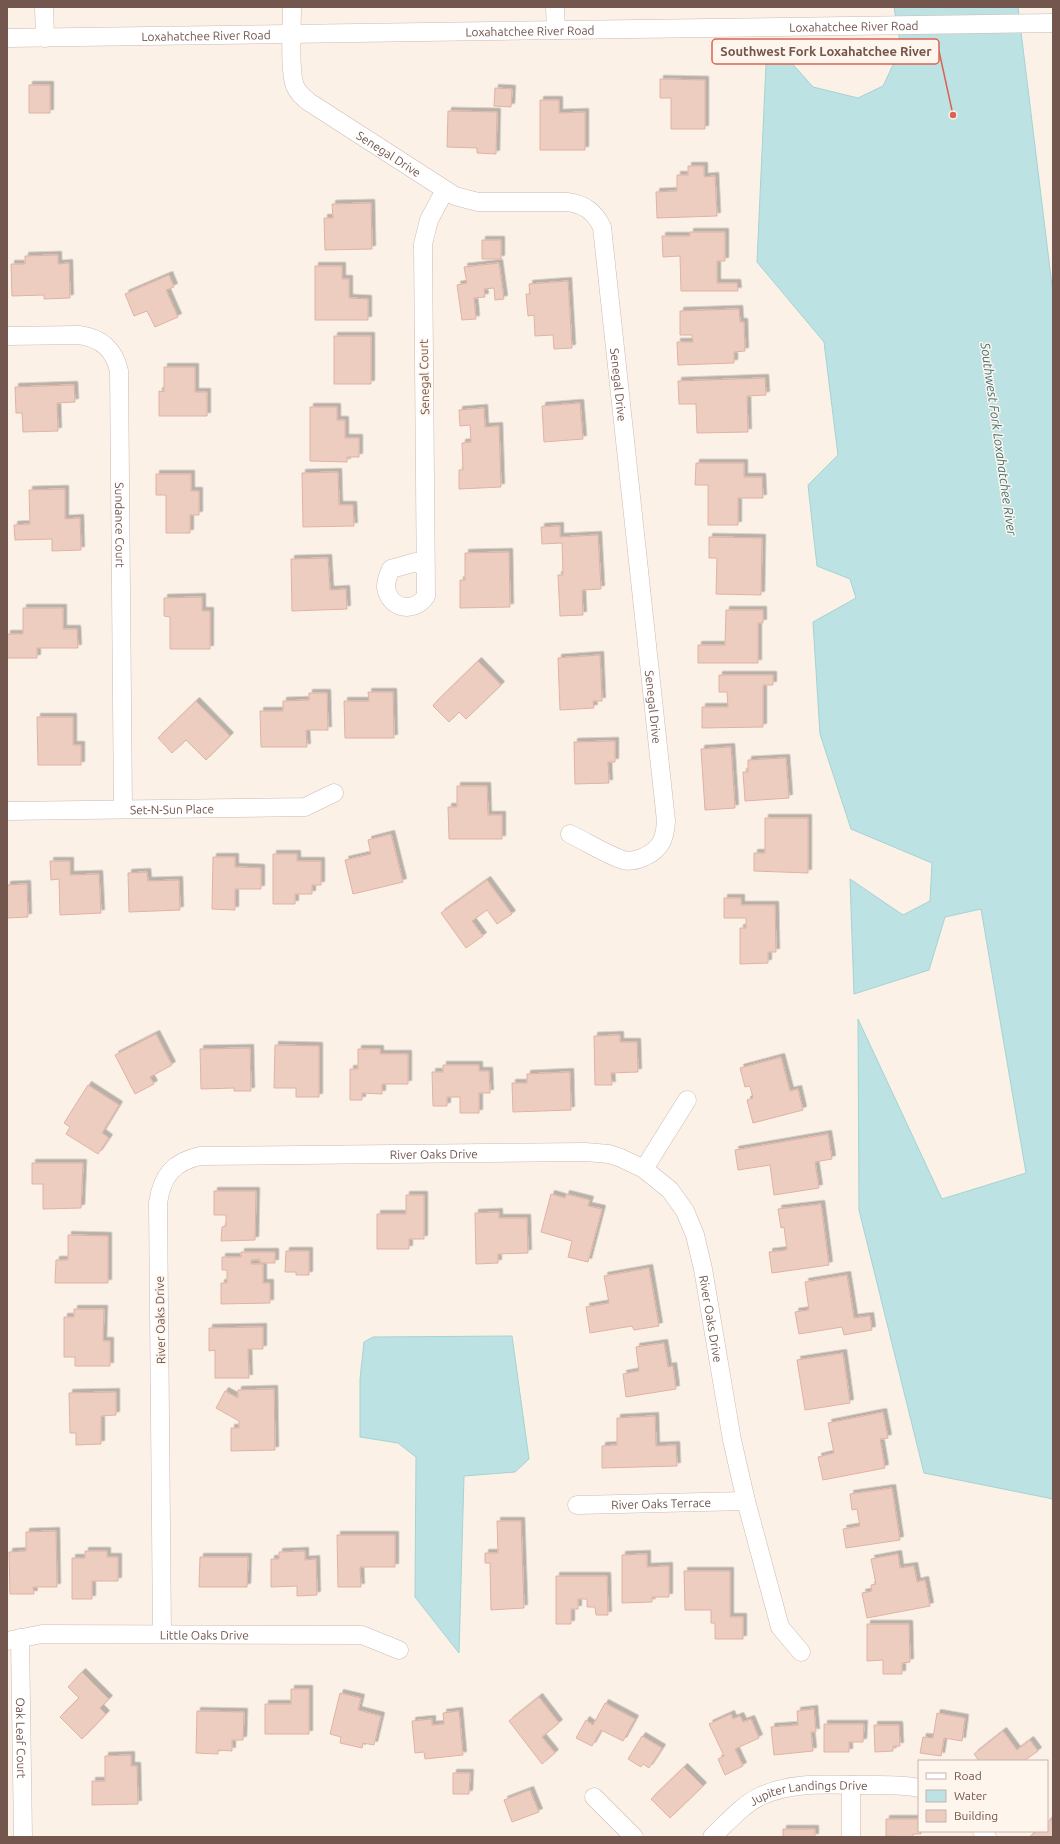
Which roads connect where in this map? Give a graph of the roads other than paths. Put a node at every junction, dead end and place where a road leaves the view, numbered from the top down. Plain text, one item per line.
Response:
1 (44, 7) edge
2 (292, 7) edge
3 (556, 7) edge
4 (1051, 23) edge
5 (556, 30) junction
6 (292, 34) junction
7 (7, 38) edge
8 (45, 38) junction
9 (445, 190) junction
10 (7, 336) edge
11 (426, 568) dead end
12 (334, 793) dead end
13 (123, 809) junction
14 (7, 811) edge
15 (570, 834) dead end
16 (687, 1100) dead end
17 (644, 1169) junction
18 (746, 1501) junction
19 (577, 1505) dead end
20 (162, 1633) junction
21 (14, 1639) edge
22 (399, 1650) dead end
23 (801, 1652) dead end
24 (851, 1785) junction
25 (918, 1788) edge
26 (594, 1797) dead end
27 (23, 1837) edge
28 (634, 1837) edge
29 (712, 1837) edge
30 (851, 1837) edge

1 - 8 street
2 - 6 street, Senegal Drive
3 - 5 street
4 - 5 street, Loxahatchee River Road
5 - 6 street, Loxahatchee River Road
6 - 8 street, Loxahatchee River Road
6 - 9 street, Senegal Drive
7 - 8 street, Loxahatchee River Road
9 - 11 street, Senegal Court
9 - 15 street, Senegal Drive
10 - 13 street, Sundance Court
12 - 13 street, Set-N-Sun Place
13 - 14 street, Set-N-Sun Place
16 - 17 street
17 - 18 street, River Oaks Drive
17 - 20 street, River Oaks Drive
18 - 19 street, River Oaks Terrace
18 - 23 street, River Oaks Drive
20 - 21 street, Little Oaks Drive
20 - 22 street, Little Oaks Drive
21 - 27 street, Oak Leaf Court
24 - 25 street, Jupiter Landings Drive
24 - 29 street, Jupiter Landings Drive
24 - 30 street
26 - 28 street

